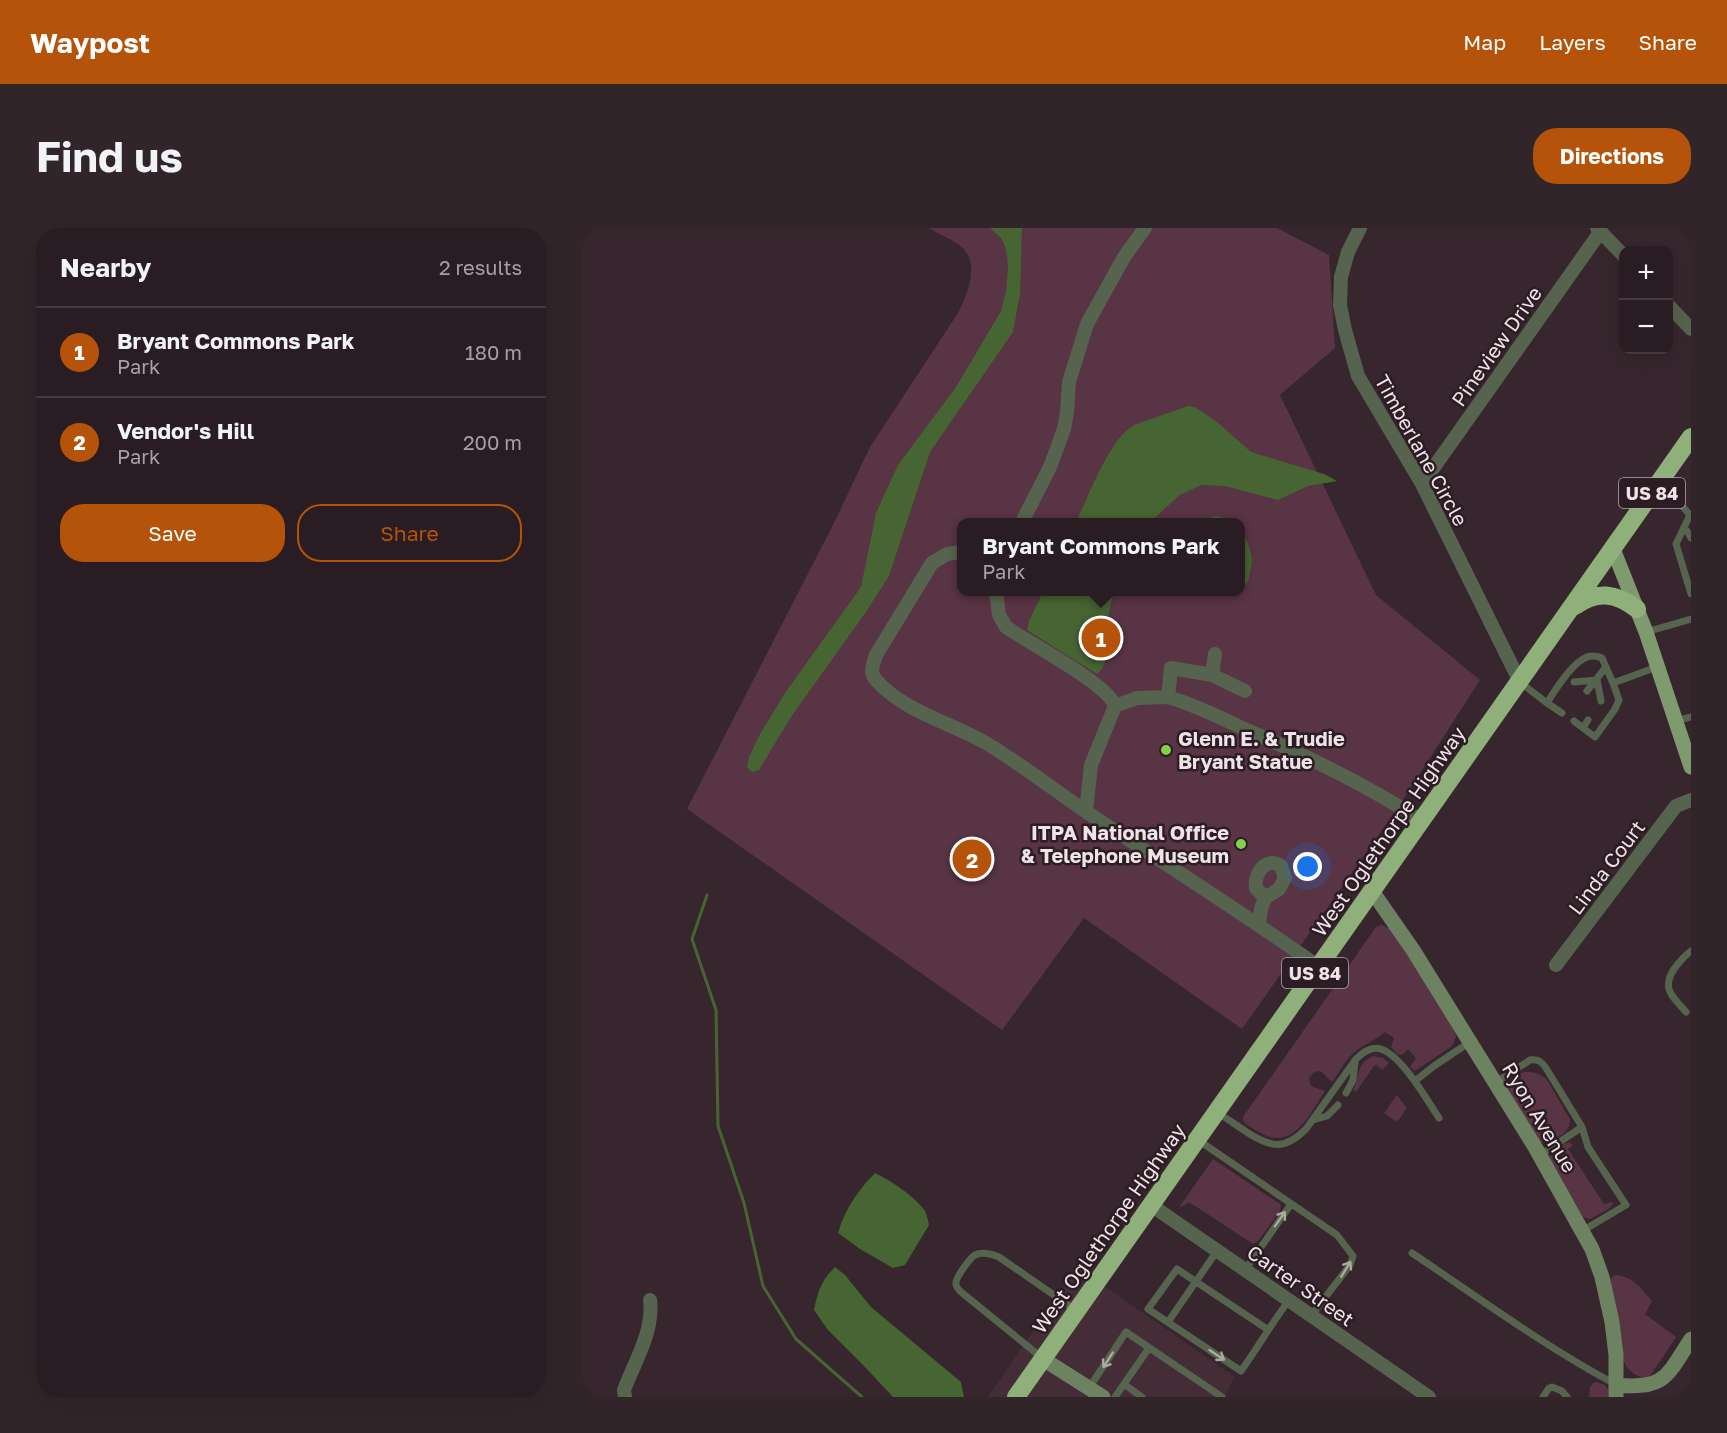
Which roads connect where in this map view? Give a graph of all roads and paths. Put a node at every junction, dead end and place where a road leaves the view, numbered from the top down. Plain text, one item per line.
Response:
1 (1145, 228) edge
2 (1360, 228) edge
3 (1599, 230) edge
4 (1619, 252) edge
5 (1673, 310) edge
6 (1691, 329) edge
7 (1691, 437) edge
8 (1660, 481) junction
9 (1422, 484) junction
10 (1024, 518) edge
11 (1688, 532) edge
12 (1613, 549) junction
13 (957, 553) edge
14 (1691, 594) edge
15 (997, 596) edge
16 (1571, 609) junction
17 (1637, 609) junction
18 (1691, 619) edge
19 (1646, 632) junction
20 (1215, 654) dead end
21 (1606, 667) junction
22 (1657, 667) junction
23 (1212, 675) junction
24 (1597, 680) junction
25 (1520, 682) junction
26 (1574, 682) dead end
27 (1614, 683) junction
28 (1245, 691) dead end
29 (1587, 691) dead end
30 (1168, 698) junction
31 (1601, 701) dead end
32 (1547, 703) junction
33 (1115, 706) junction
34 (1559, 708) dead end
35 (1691, 717) edge
36 (1588, 720) dead end
37 (1574, 721) dead end
38 (1675, 722) junction
39 (1583, 728) junction
40 (1686, 736) edge
41 (1691, 767) edge
42 (1691, 800) edge
43 (1086, 812) junction
44 (1422, 821) junction
45 (1372, 891) junction
46 (1265, 897) dead end
47 (1259, 924) junction
48 (1691, 951) edge
49 (1557, 965) dead end
50 (1319, 967) junction
51 (1686, 1012) dead end
52 (1470, 1042) junction
53 (1356, 1059) junction
54 (1415, 1081) junction
55 (1495, 1083) junction
56 (1346, 1093) dead end
57 (1338, 1105) dead end
58 (1217, 1112) junction
59 (1439, 1118) dead end
60 (1313, 1120) junction
61 (1582, 1127) junction
62 (1197, 1140) junction
63 (1540, 1155) junction
64 (1291, 1204) junction
65 (1151, 1205) junction
66 (1582, 1231) junction
67 (1217, 1251) junction
68 (1412, 1253) dead end
69 (1245, 1270) junction
70 (1196, 1281) junction
71 (650, 1300) dead end
72 (1289, 1300) junction
73 (1077, 1311) junction
74 (1311, 1316) junction
75 (1168, 1322) junction
76 (1267, 1329) junction
77 (1691, 1339) edge
78 (1149, 1348) junction
79 (1043, 1359) junction
80 (1672, 1367) junction
81 (1124, 1384) junction
82 (1089, 1388) junction
83 (1616, 1391) edge
84 (625, 1397) edge
85 (1016, 1397) edge
86 (1103, 1397) edge
87 (1115, 1397) edge
88 (1142, 1397) edge
89 (1221, 1397) edge
90 (1429, 1397) edge
91 (1543, 1397) edge
92 (1567, 1397) edge
93 (1656, 1397) edge

1 - 10 street
2 - 9 street, Timberlane Circle
3 - 4 street
3 - 9 street, Pineview Drive
5 - 6 street
7 - 8 highway, West Oglethorpe Highway / US 84
8 - 11 lane
8 - 12 highway, West Oglethorpe Highway / US 84
9 - 25 street, Timberlane Circle
11 - 14 lane
12 - 16 highway, West Oglethorpe Highway / US 84
12 - 17 main road
13 - 43 street
15 - 33 street
16 - 17 highway
16 - 25 highway, West Oglethorpe Highway / US 84
17 - 19 main road
18 - 19 lane
19 - 22 main road
20 - 23 street
21 - 24 lane
21 - 27 lane
21 - 32 lane
22 - 27 lane
22 - 38 main road
23 - 28 street
23 - 30 street
24 - 26 lane
24 - 29 lane
24 - 31 lane
25 - 32 lane
25 - 44 highway, West Oglethorpe Highway / US 84
27 - 39 lane
30 - 33 street
30 - 44 street
32 - 34 lane
33 - 43 street
35 - 38 lane
36 - 39 lane
37 - 39 lane
38 - 40 main road
40 - 41 main road
42 - 49 street, Linda Court
43 - 47 street
44 - 45 highway, West Oglethorpe Highway / US 84
45 - 50 highway, West Oglethorpe Highway / US 84
45 - 52 street, Ryon Avenue
46 - 47 street
47 - 50 street
48 - 51 lane
50 - 58 highway, West Oglethorpe Highway / US 84
52 - 54 lane
52 - 55 street, Ryon Avenue
53 - 54 lane
53 - 56 lane
53 - 60 lane
54 - 59 lane
55 - 61 lane
55 - 63 street, Ryon Avenue
57 - 60 lane
58 - 60 lane
58 - 62 highway, West Oglethorpe Highway / US 84
61 - 63 lane
61 - 66 lane
62 - 64 lane
62 - 65 highway, West Oglethorpe Highway / US 84
63 - 66 street, Ryon Avenue
69 -> 64 lane
74 -> 64 lane
65 - 67 street, Carter Street
65 - 73 highway, West Oglethorpe Highway / US 84
66 - 83 street, Ryon Avenue
67 - 69 street, Carter Street
67 - 70 lane
68 - 83 lane
69 - 72 street, Carter Street
70 - 75 lane
70 - 75 lane
70 - 76 lane
71 - 84 street
72 - 74 street, Carter Street
72 - 76 lane
73 - 79 highway, West Oglethorpe Highway / US 84
73 - 79 lane
74 - 90 street, Carter Street
75 -> 76 lane
77 - 80 street
78 - 81 lane
78 -> 82 lane
78 - 89 lane
79 - 82 street
79 - 85 highway, West Oglethorpe Highway / US 84
80 - 83 street
80 - 93 street
81 - 87 lane
81 - 88 lane
82 - 86 street
91 - 92 lane

